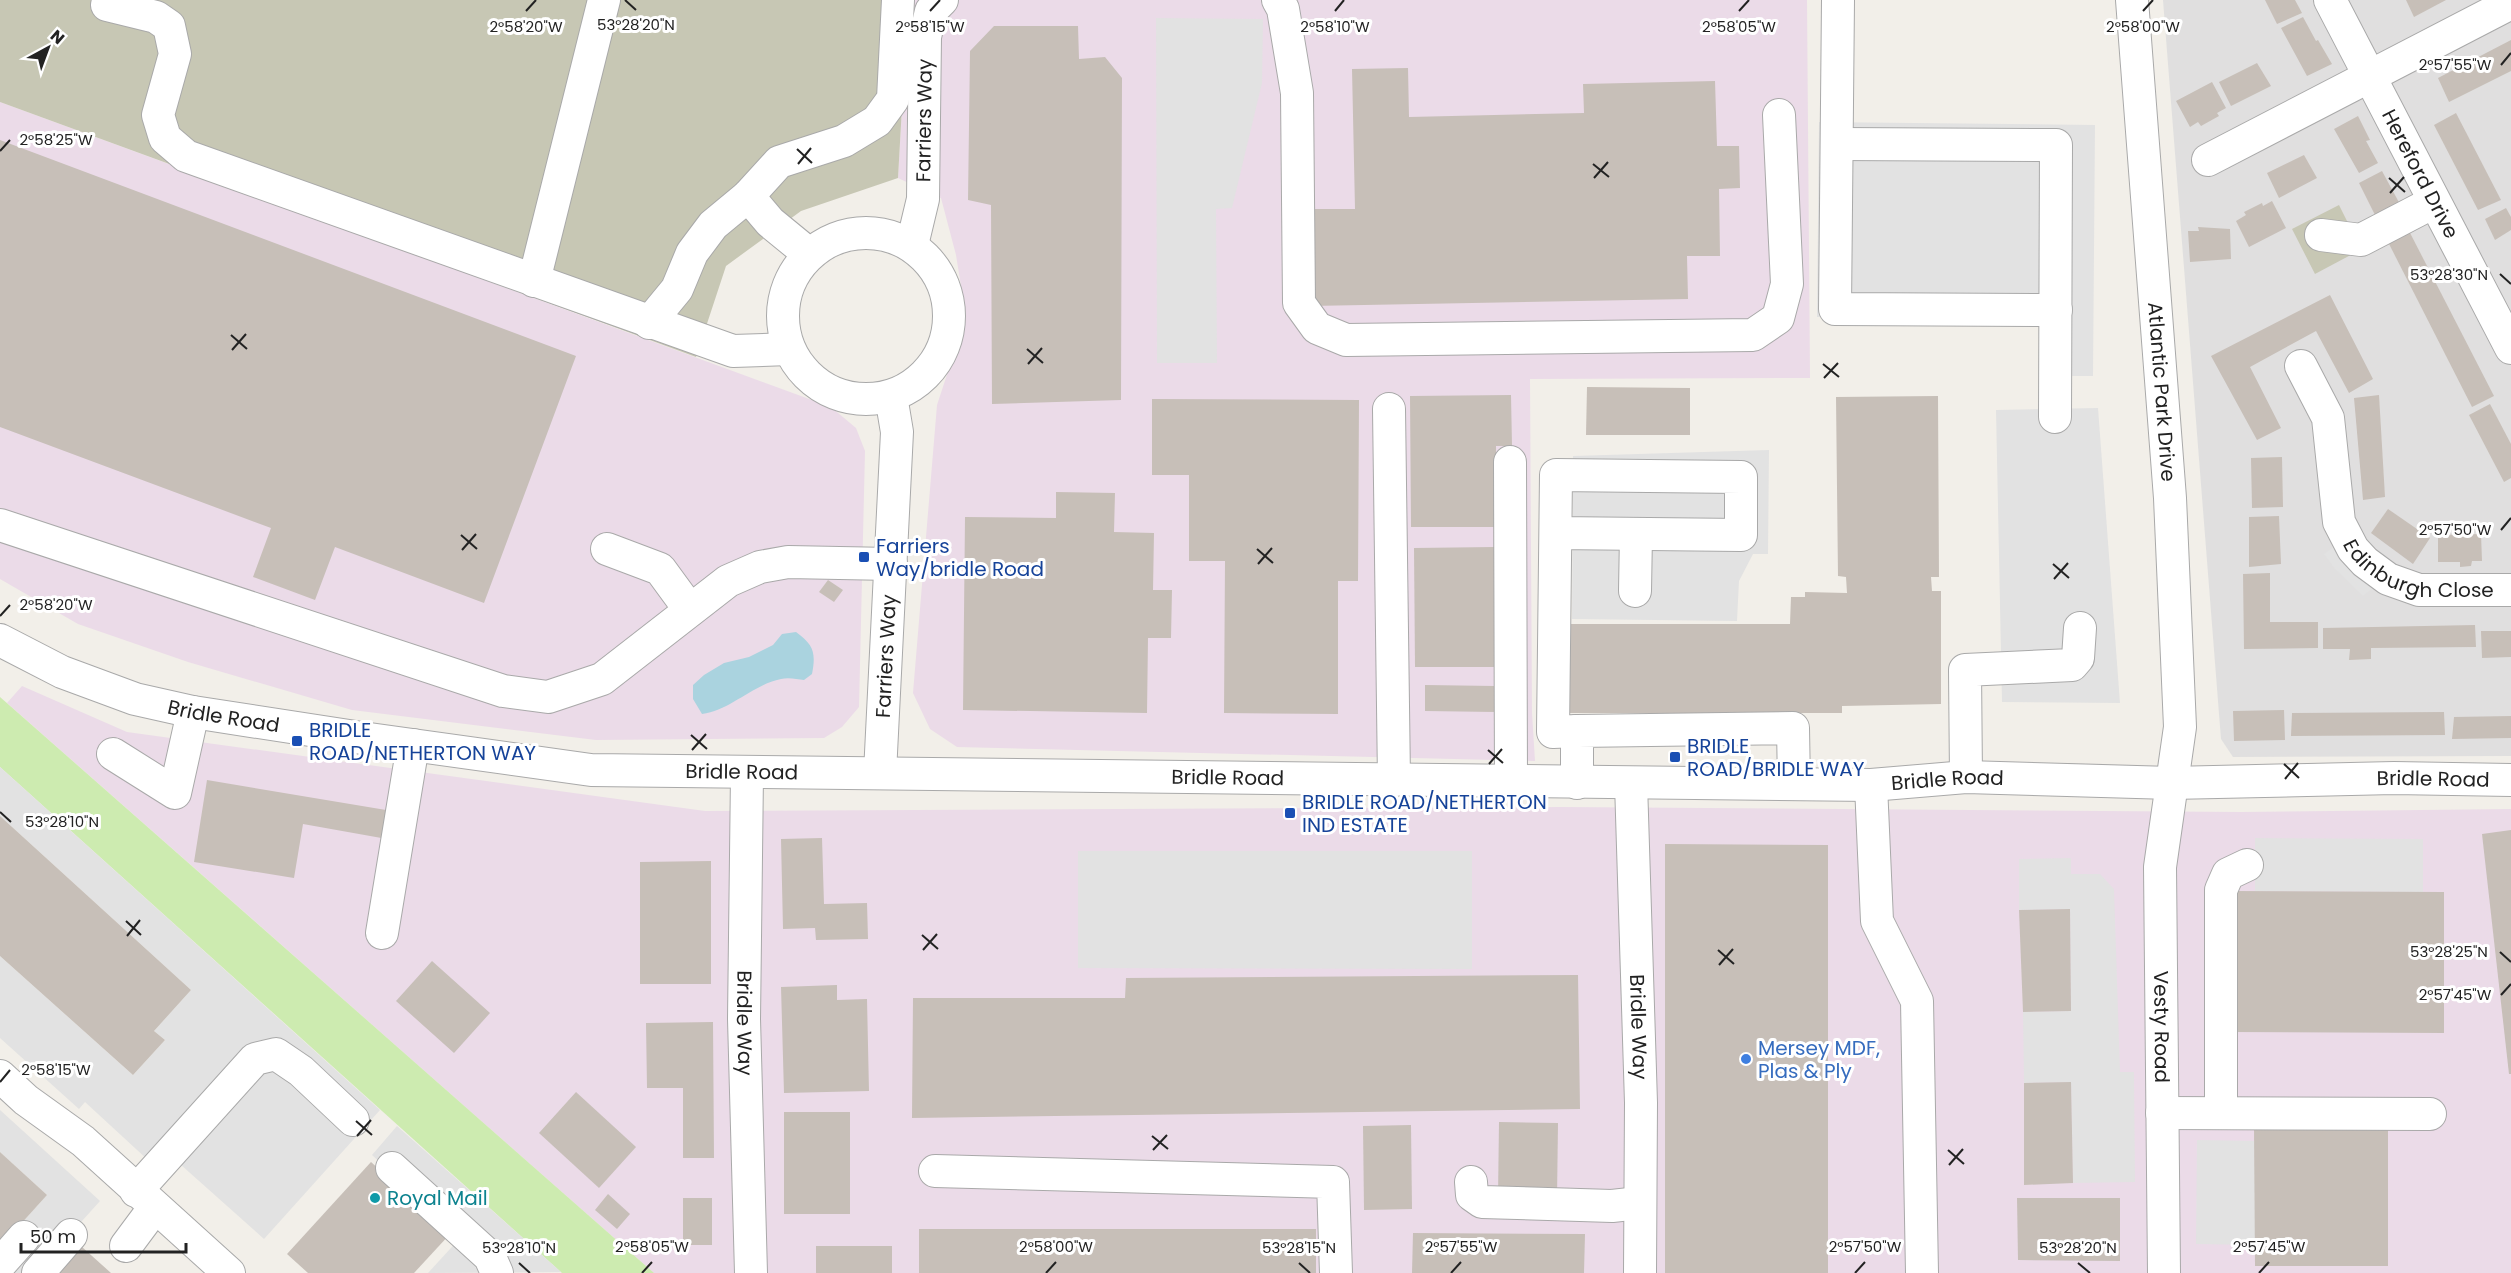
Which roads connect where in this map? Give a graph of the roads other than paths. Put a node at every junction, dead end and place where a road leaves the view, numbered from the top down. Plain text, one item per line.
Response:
1 (604, 0) edge
2 (898, 0) edge
3 (942, 0) edge
4 (1278, 0) edge
5 (1838, 0) edge
6 (2132, 0) edge
7 (2330, 0) edge
8 (2511, 3) edge
9 (107, 5) dead end
10 (2369, 76) junction
11 (1779, 115) dead end
12 (1838, 144) junction
13 (2208, 160) dead end
14 (748, 196) junction
15 (2434, 202) junction
16 (2321, 235) dead end
17 (912, 245) junction
18 (809, 254) junction
19 (534, 282) junction
20 (2056, 310) junction
21 (650, 323) junction
22 (2509, 340) edge
23 (789, 349) junction
24 (2301, 366) dead end
25 (891, 396) junction
26 (1389, 409) dead end
27 (2055, 417) dead end
28 (1510, 462) dead end
29 (0, 525) edge
30 (1556, 533) junction
31 (1636, 534) junction
32 (607, 549) dead end
33 (891, 564) junction
34 (2511, 590) edge
35 (1635, 591) dead end
36 (690, 610) junction
37 (2080, 628) dead end
38 (0, 640) edge
39 (193, 712) junction
40 (1577, 731) junction
41 (413, 746) junction
42 (113, 754) dead end
43 (880, 773) junction
44 (747, 774) junction
45 (1966, 777) junction
46 (1394, 780) junction
47 (2511, 780) edge
48 (1511, 782) junction
49 (1578, 783) junction
50 (1631, 783) junction
51 (2171, 783) junction
52 (1794, 784) junction
53 (1871, 785) junction
54 (2247, 865) dead end
55 (382, 933) dead end
56 (0, 1076) edge
57 (2163, 1113) junction
58 (2221, 1113) junction
59 (2430, 1114) dead end
60 (353, 1120) dead end
61 (392, 1168) dead end
62 (935, 1171) dead end
63 (1471, 1182) dead end
64 (146, 1199) junction
65 (1639, 1203) junction
66 (71, 1235) dead end
67 (24, 1237) dead end
68 (126, 1246) dead end
69 (0, 1264) edge
70 (38, 1273) edge
71 (229, 1273) edge
72 (497, 1273) edge
73 (751, 1273) edge
74 (1336, 1273) edge
75 (1640, 1273) edge
76 (1922, 1273) edge
77 (2164, 1273) edge

1 - 19 street
2 - 14 street
3 - 17 street, Farriers Way
4 - 11 street
5 - 12 street
6 - 51 street, Atlantic Park Drive
7 - 10 street, Hereford Drive
8 - 10 street
9 - 19 street
10 - 13 street
10 - 15 street, Hereford Drive
12 - 20 street
12 - 20 street
14 - 18 street
14 - 21 street
15 - 16 street
15 - 22 street, Hereford Drive
17 - 18 street
17 - 25 street
18 - 23 street
19 - 21 street
20 - 27 street
21 - 23 street
23 - 25 street
24 - 34 street, Edinburgh Close
25 - 33 street, Farriers Way
26 - 46 street
28 - 48 street
29 - 36 street
30 - 31 street
30 - 31 street
30 - 40 street
31 - 35 street
32 - 36 street
33 - 36 street
33 - 43 street, Farriers Way
37 - 45 street
38 - 39 street, Bridle Road
39 - 41 street, Bridle Road
39 - 42 street
40 - 49 street
40 - 52 street
41 - 44 street, Bridle Road
41 - 55 street
43 - 44 street, Bridle Road
43 - 46 street, Bridle Road
44 - 73 street, Bridle Way
45 - 51 street, Bridle Road
45 - 53 street, Bridle Road
46 - 48 street, Bridle Road
47 - 51 street, Bridle Road
48 - 49 street, Bridle Road
49 - 50 street, Bridle Road
50 - 52 street, Bridle Road
50 - 65 street, Bridle Way
51 - 57 street, Vesty Road
52 - 53 street, Bridle Road
53 - 76 street
54 - 58 street
56 - 64 street
57 - 58 street
57 - 77 street, Vesty Road
58 - 59 street
60 - 64 street
61 - 72 street
62 - 74 street
63 - 65 street
64 - 68 street
64 - 71 street
65 - 75 street, Bridle Way
66 - 70 street
67 - 69 street

